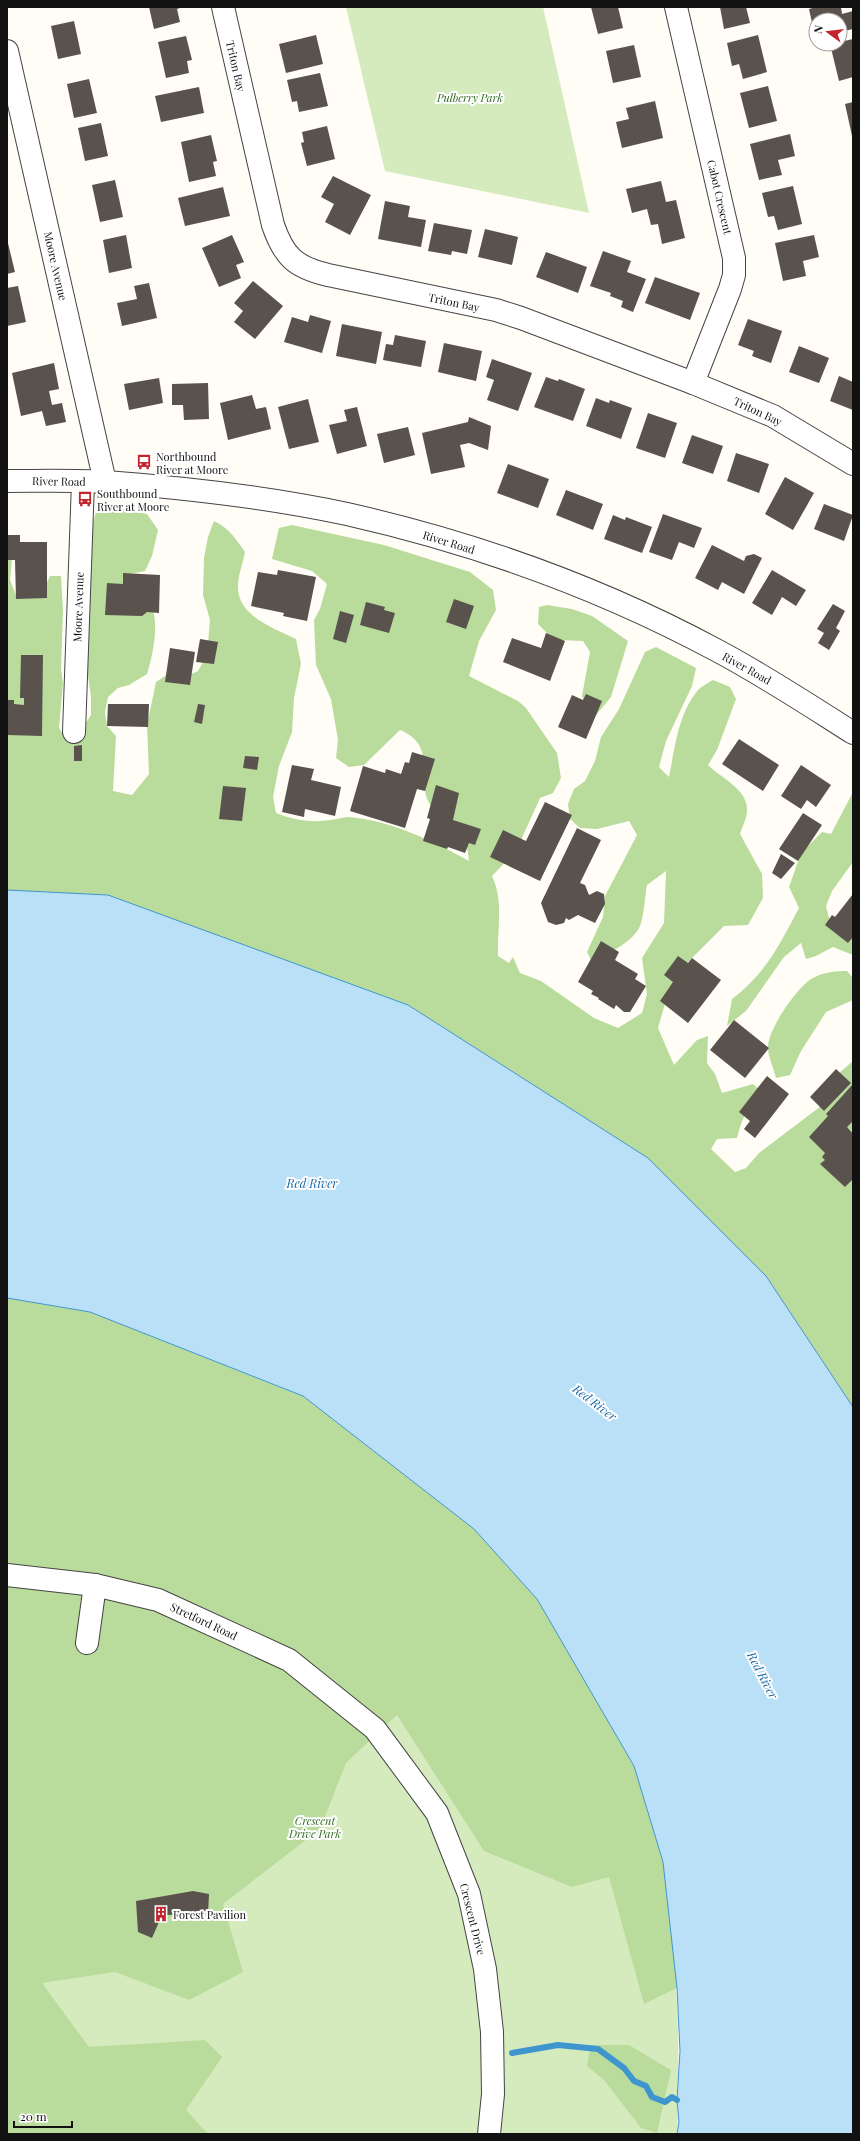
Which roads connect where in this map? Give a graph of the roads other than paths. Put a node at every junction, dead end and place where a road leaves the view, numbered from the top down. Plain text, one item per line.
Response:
1 (223, 7) edge
2 (676, 7) edge
3 (7, 51) edge
4 (693, 383) junction
5 (853, 464) edge
6 (7, 481) edge
7 (83, 482) junction
8 (105, 482) junction
9 (74, 732) dead end
10 (853, 733) edge
11 (7, 1575) edge
12 (94, 1585) junction
13 (87, 1643) dead end
14 (375, 1728) joint
15 (489, 2134) edge

1 - 4 street, Triton Bay
2 - 4 street, Cabot Crescent
3 - 8 street, Moore Avenue
4 - 5 street, Triton Bay
6 - 7 street, River Road
7 - 8 street, River Road
7 - 9 street, Moore Avenue
8 - 10 street, River Road
11 - 12 street, Stretford Road
12 - 13 street
12 - 14 street, Stretford Road
14 - 15 street, Crescent Drive

